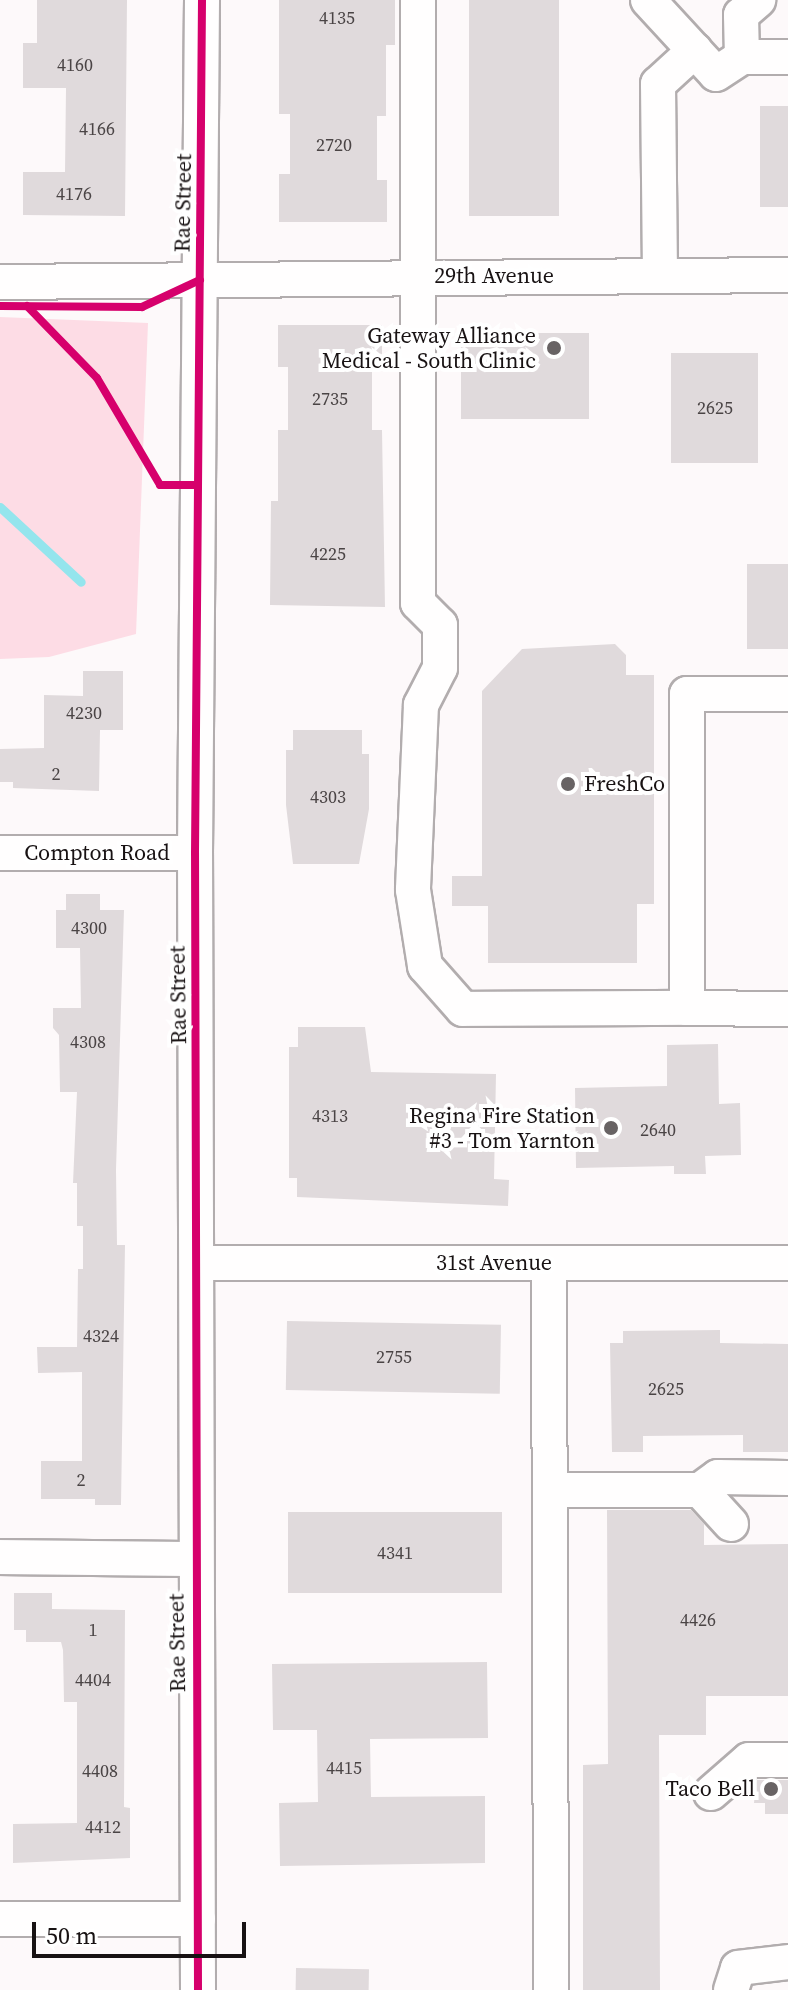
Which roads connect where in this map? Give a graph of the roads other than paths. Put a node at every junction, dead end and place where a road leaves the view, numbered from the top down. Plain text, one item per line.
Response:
1 (202, 0) edge
2 (418, 0) edge
3 (648, 0) edge
4 (758, 0) edge
5 (695, 50) junction
6 (742, 57) junction
7 (788, 57) edge
8 (660, 275) junction
9 (788, 275) edge
10 (417, 277) junction
11 (200, 280) junction
12 (0, 282) edge
13 (788, 694) edge
14 (0, 853) edge
15 (195, 853) junction
16 (687, 1008) junction
17 (788, 1009) edge
18 (200, 1263) junction
19 (549, 1263) junction
20 (788, 1263) edge
21 (788, 1478) edge
22 (550, 1490) junction
23 (700, 1490) junction
24 (731, 1524) dead end
25 (0, 1557) edge
26 (194, 1559) junction
27 (788, 1760) edge
28 (711, 1793) dead end
29 (0, 1919) edge
30 (198, 1919) junction
31 (788, 1962) edge
32 (198, 1990) edge
33 (551, 1990) edge
34 (731, 1990) edge

1 - 11 street, Rae Street
2 - 10 street
3 - 5 street
4 - 6 street
5 - 6 street
5 - 8 street
6 - 7 street
8 - 9 street, 29th Avenue
8 - 10 street, 29th Avenue
10 - 11 street, 29th Avenue
10 - 16 street
11 - 12 street, 29th Avenue
11 - 15 street, Rae Street
13 - 16 street
14 - 15 street, Compton Road
15 - 18 street, Rae Street
16 - 17 street
18 - 19 street, 31st Avenue
18 - 26 street, Rae Street
19 - 20 street, 31st Avenue
19 - 22 street
21 - 23 street
22 - 23 street
22 - 33 street
23 - 24 street
25 - 26 street
26 - 30 street, Rae Street
27 - 28 street
29 - 30 street
30 - 32 street, Rae Street
31 - 34 street

